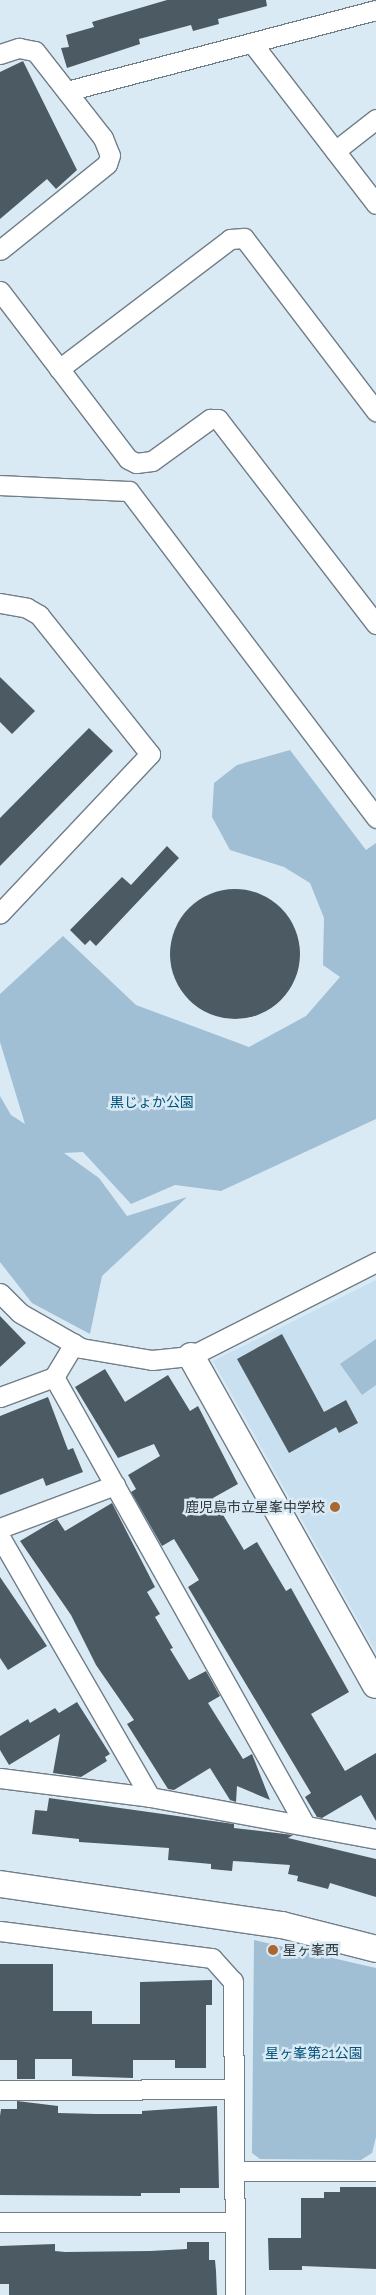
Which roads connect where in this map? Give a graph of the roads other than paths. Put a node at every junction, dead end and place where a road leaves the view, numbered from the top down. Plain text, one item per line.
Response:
1 (376, 10) edge
2 (252, 43) junction
3 (0, 54) edge
4 (67, 91) junction
5 (376, 119) edge
6 (336, 151) junction
7 (376, 204) edge
8 (0, 250) edge
9 (0, 291) edge
10 (59, 369) junction
11 (376, 412) edge
12 (0, 485) edge
13 (0, 603) edge
14 (376, 622) edge
15 (376, 818) edge
16 (0, 913) edge
17 (376, 1262) edge
18 (0, 1293) edge
19 (74, 1344) junction
20 (191, 1356) junction
21 (54, 1377) junction
22 (0, 1396) edge
23 (115, 1485) junction
24 (0, 1528) edge
25 (0, 1537) edge
26 (376, 1686) edge
27 (0, 1778) edge
28 (150, 1797) junction
29 (304, 1823) junction
30 (376, 1839) edge
31 (0, 1884) edge
32 (0, 1931) edge
33 (376, 1949) edge
34 (234, 2089) junction
35 (0, 2090) edge
36 (376, 2170) edge
37 (234, 2171) junction
38 (0, 2222) edge
39 (234, 2222) junction
40 (235, 2295) edge

1 - 2 street
2 - 4 street
2 - 6 street
3 - 4 street
4 - 8 street
5 - 6 street
6 - 7 street
9 - 10 street
10 - 11 street
10 - 14 street
12 - 15 street
13 - 16 street
17 - 20 street
18 - 19 street
19 - 20 street
19 - 21 street
20 - 26 street
21 - 22 street
21 - 23 street
23 - 24 street
23 - 29 street
25 - 28 street
27 - 28 street
28 - 29 street
29 - 30 street
31 - 33 street
32 - 34 street
34 - 35 street
34 - 37 street
36 - 37 street
37 - 39 street
38 - 39 street
39 - 40 street

